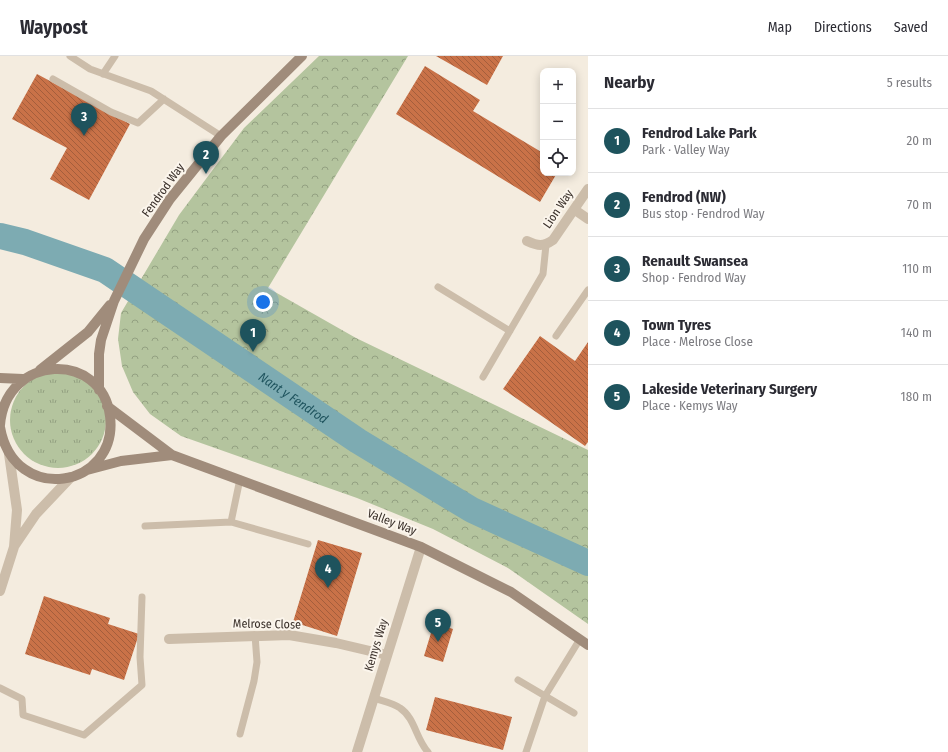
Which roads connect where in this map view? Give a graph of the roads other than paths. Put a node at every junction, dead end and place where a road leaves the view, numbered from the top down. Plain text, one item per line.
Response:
1 (70, 56) edge
2 (115, 56) edge
3 (302, 56) edge
4 (103, 74) junction
5 (53, 79) dead end
6 (164, 99) junction
7 (221, 136) junction
8 (588, 189) edge
9 (575, 210) junction
10 (588, 219) edge
11 (527, 241) dead end
12 (546, 245) junction
13 (438, 287) dead end
14 (588, 290) edge
15 (114, 301) junction
16 (510, 331) junction
17 (556, 336) dead end
18 (38, 372) junction
19 (483, 377) dead end
20 (0, 378) edge
21 (23, 379) junction
22 (99, 390) junction
23 (107, 406) junction
24 (0, 426) edge
25 (1, 438) edge
26 (9, 454) junction
27 (172, 455) junction
28 (85, 471) junction
29 (71, 477) junction
30 (240, 479) junction
31 (231, 522) junction
32 (145, 526) dead end
33 (308, 544) dead end
34 (422, 546) junction
35 (14, 547) junction
36 (0, 591) edge
37 (142, 597) dead end
38 (255, 635) junction
39 (169, 639) dead end
40 (584, 642) edge
41 (387, 655) junction
42 (518, 680) dead end
43 (0, 688) edge
44 (545, 696) junction
45 (374, 698) junction
46 (574, 713) dead end
47 (240, 734) dead end
48 (357, 752) edge
49 (428, 752) edge
50 (526, 752) edge

1 - 4 lane
2 - 4 lane
3 - 7 street, Fendrod Way
4 - 6 lane
5 - 6 lane
6 - 7 lane
7 - 15 street, Fendrod Way
8 - 9 street, Lion Way
9 - 10 street
9 - 12 street, Lion Way
11 - 12 street, Lion Way
12 - 16 lane
13 - 16 lane
14 - 17 lane
15 - 18 street, Fendrod Way
15 - 22 street, Fendrod Way
16 - 19 lane
18 - 21 street
18 - 22 street
20 - 21 street
21 - 24 street
22 - 23 street
23 - 27 street, Valley Way
23 - 28 street
24 - 25 street
25 - 26 street
26 - 29 street
26 - 35 street
27 - 28 street, Valley Way
27 - 30 street, Valley Way
28 - 29 street
29 - 35 street
30 - 31 lane
30 - 34 street, Valley Way
31 - 32 lane
31 - 33 lane
34 - 40 street, Valley Way
34 - 41 street, Kemys Way
35 - 36 street
37 - 43 lane
38 - 39 street, Melrose Close
38 - 41 street, Melrose Close
38 - 47 lane
40 - 44 lane
41 - 45 street, Kemys Way
42 - 44 lane
44 - 46 lane
44 - 50 lane
45 - 48 street, Kemys Way
45 - 49 lane

